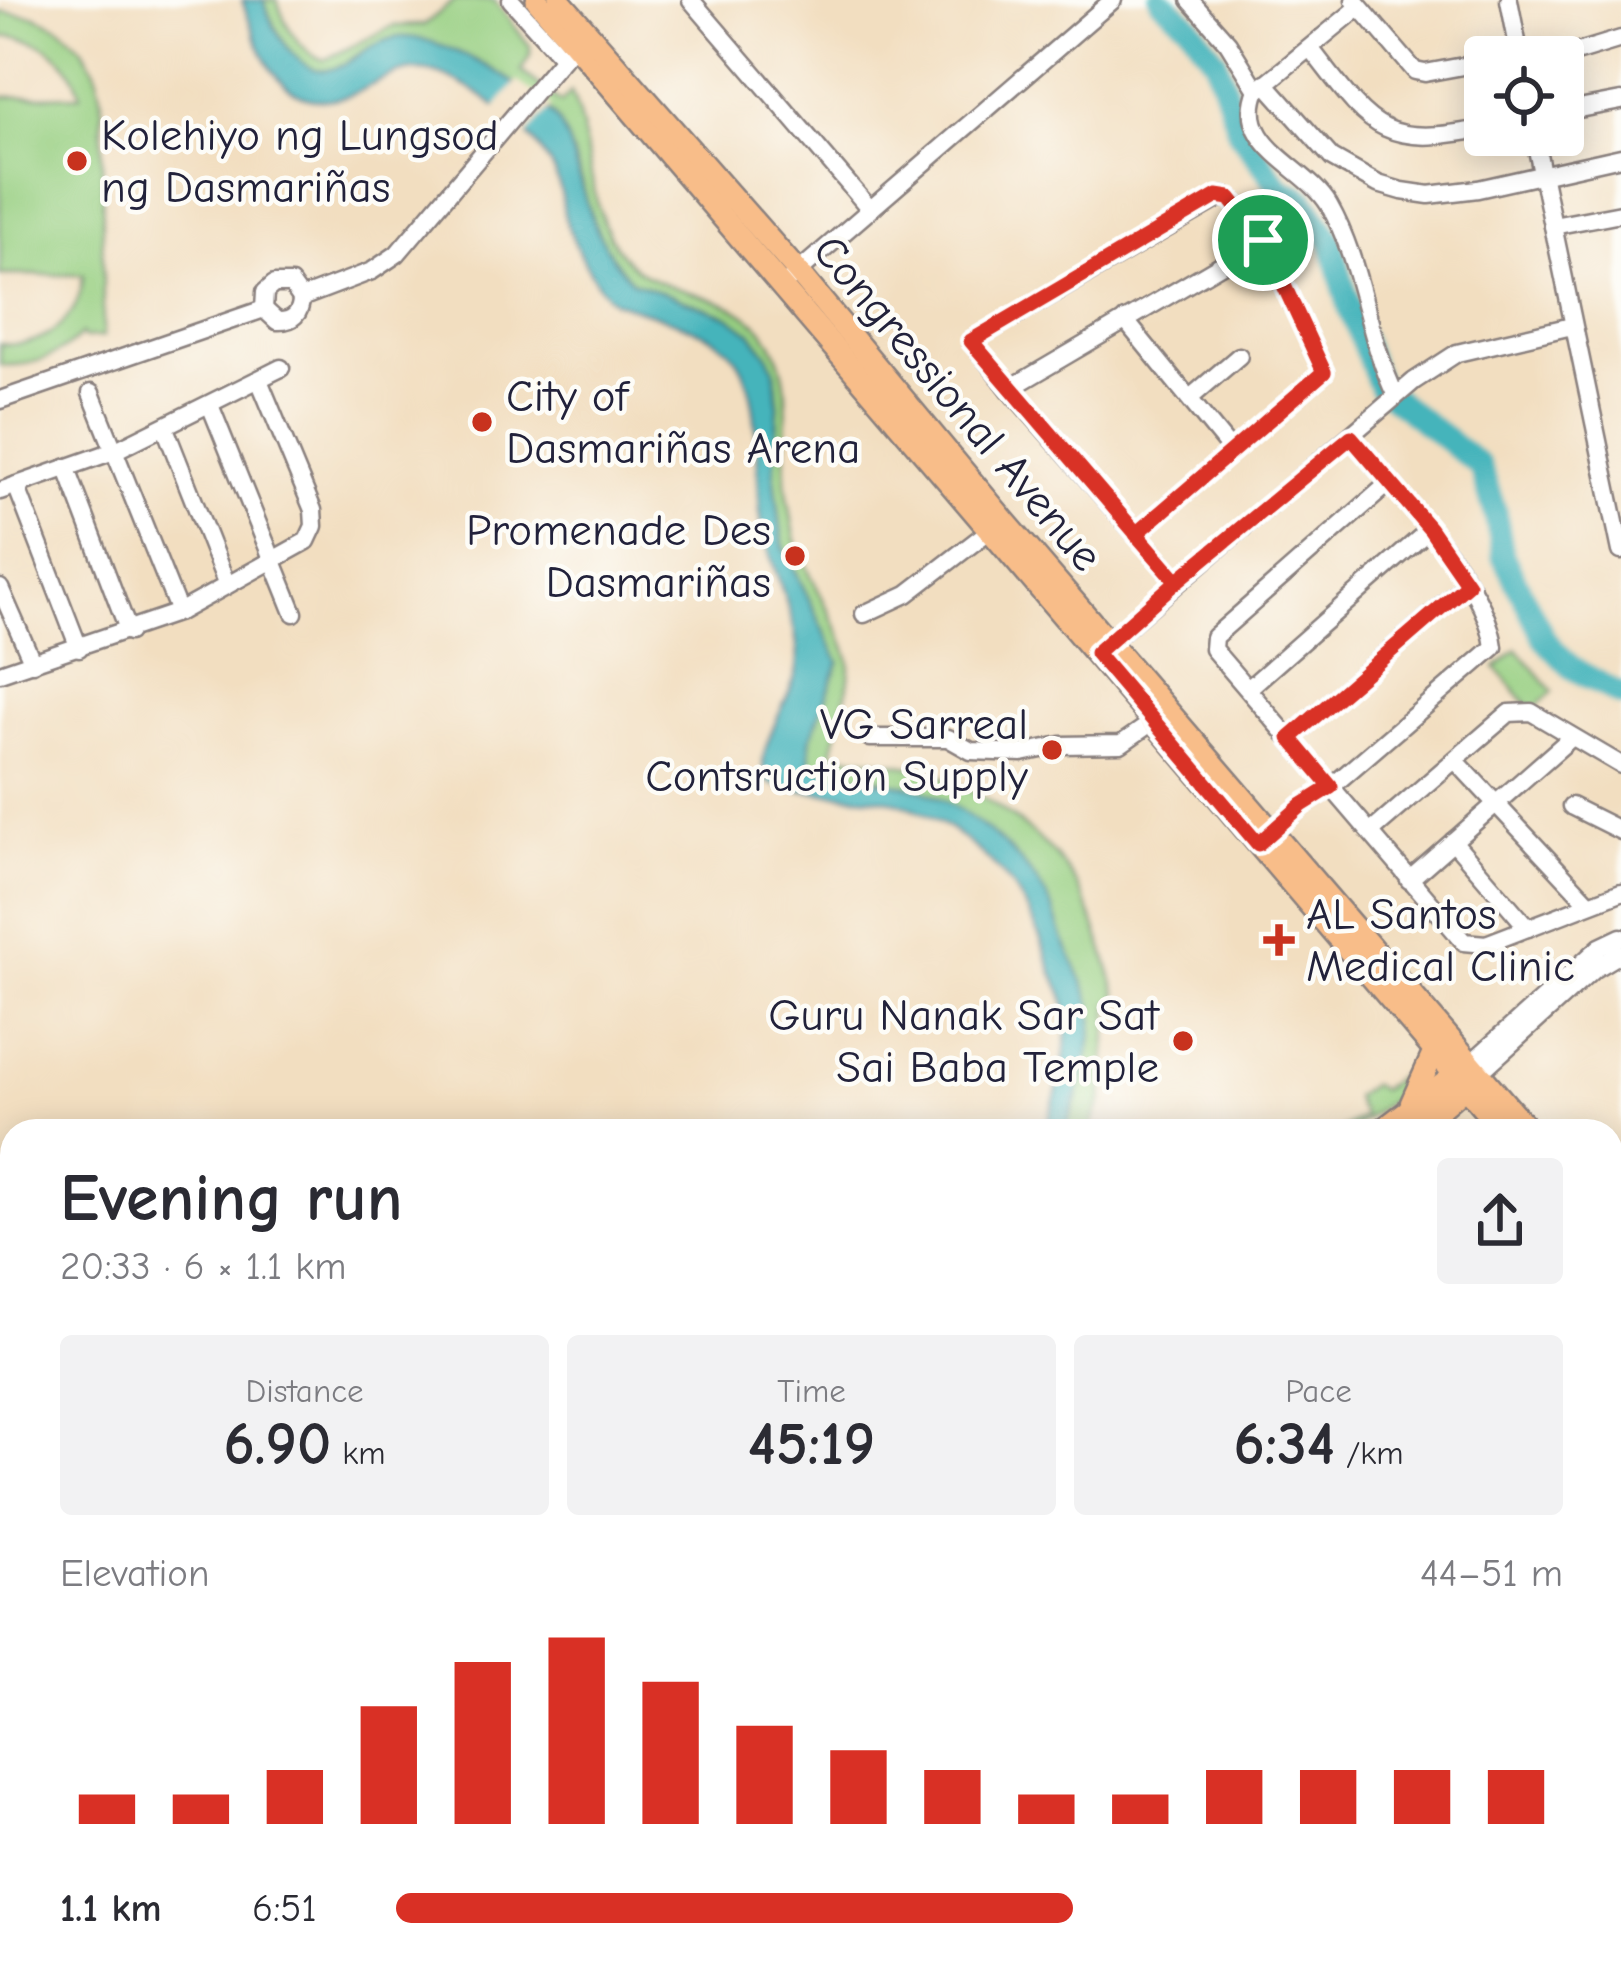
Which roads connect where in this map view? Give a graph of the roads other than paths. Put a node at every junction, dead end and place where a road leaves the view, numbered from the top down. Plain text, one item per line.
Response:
1 (511, 0) edge
2 (537, 0) edge
3 (559, 0) edge
4 (691, 0) edge
5 (1113, 0) edge
6 (1509, 0) edge
7 (1192, 1) edge
8 (1356, 3) edge
9 (1515, 36) edge
10 (1621, 39) edge
11 (575, 44) junction
12 (1310, 47) junction
13 (1584, 50) edge
14 (1464, 66) edge
15 (1261, 86) junction
16 (1621, 101) edge
17 (1584, 108) edge
18 (1464, 132) edge
19 (1538, 156) edge
20 (1621, 157) edge
21 (1541, 175) junction
22 (870, 209) junction
23 (1621, 213) edge
24 (1553, 226) junction
25 (1263, 240) junction
26 (790, 278) junction
27 (301, 298) junction
28 (264, 309) junction
29 (1125, 320) junction
30 (1571, 326) junction
31 (1239, 356) dead end
32 (281, 368) dead end
33 (259, 380) junction
34 (1009, 389) junction
35 (91, 393) dead end
36 (1190, 398) junction
37 (0, 400) edge
38 (1390, 401) junction
39 (210, 405) junction
40 (165, 428) junction
41 (1351, 437) junction
42 (1232, 450) junction
43 (114, 451) junction
44 (67, 469) junction
45 (1388, 484) junction
46 (8, 488) edge
47 (997, 525) junction
48 (1430, 529) junction
49 (1136, 534) junction
50 (1621, 551) edge
51 (273, 562) junction
52 (1177, 581) junction
53 (1468, 584) junction
54 (226, 585) junction
55 (0, 588) edge
56 (179, 612) junction
57 (294, 613) dead end
58 (864, 614) dead end
59 (130, 632) junction
60 (80, 648) junction
61 (1102, 648) junction
62 (33, 663) junction
63 (0, 673) edge
64 (1249, 688) junction
65 (1154, 721) junction
66 (1572, 737) junction
67 (870, 738) dead end
68 (1290, 738) junction
69 (1456, 761) junction
70 (1621, 765) edge
71 (1331, 787) junction
72 (1494, 804) junction
73 (1571, 806) dead end
74 (1621, 831) edge
75 (1371, 832) junction
76 (1268, 841) junction
77 (1453, 841) junction
78 (1409, 880) junction
79 (1621, 892) edge
80 (1589, 903) junction
81 (1528, 928) junction
82 (1621, 937) edge
83 (1621, 952) edge
84 (1435, 1050) junction
85 (1468, 1074) junction
86 (1411, 1119) edge
87 (1412, 1119) edge
88 (1496, 1119) edge
89 (1516, 1119) edge

1 - 11 street
2 - 11 main road, Congressional Avenue
3 - 11 main road, Congressional Avenue
4 - 22 street
5 - 22 street
6 - 9 street
7 - 15 street
8 - 12 street
8 - 14 street
10 - 13 street
11 - 26 main road, Congressional Avenue
11 - 27 street
12 - 15 street
12 - 18 street
15 - 21 street
15 - 38 street
16 - 17 street
19 - 21 street
20 - 21 street
21 - 24 street
22 - 26 street
23 - 24 street
24 - 30 street
25 - 29 street
25 - 34 street
25 - 42 street
26 - 47 main road, Congressional Avenue
27 - 28 street
27 - 28 street
28 - 37 street
29 - 34 street
29 - 36 street
30 - 38 street
30 - 50 street
31 - 36 street
32 - 33 street
33 - 39 street
33 - 51 street
34 - 49 street
35 - 43 street
36 - 42 street
38 - 41 street
39 - 40 street
39 - 51 street
40 - 43 street
40 - 54 street
41 - 45 street
41 - 52 street
42 - 49 street
43 - 44 street
43 - 56 street
44 - 46 street
44 - 59 street
45 - 48 street
45 - 64 street
46 - 60 street
47 - 58 street
47 - 61 main road, Congressional Avenue
48 - 53 street
48 - 64 street
49 - 52 street
51 - 54 street
51 - 57 street
52 - 61 street
53 - 68 street
53 - 71 street
54 - 56 street
55 - 62 street
56 - 59 street
59 - 60 street
60 - 62 street
61 - 65 main road, Congressional Avenue
61 - 76 main road, Congressional Avenue
62 - 63 street
64 - 68 street
65 - 67 street
65 - 76 main road, Congressional Avenue
66 - 69 street
66 - 70 street
66 - 72 street
68 - 71 street
69 - 72 street
69 - 75 street
71 - 75 street
71 - 76 street
72 - 77 street
72 - 80 street
73 - 74 street
75 - 78 street
76 - 84 main road, Congressional Avenue
76 - 85 main road, Congressional Avenue
77 - 78 street
77 - 81 street
78 - 81 street
79 - 80 street
80 - 81 street
82 - 85 street
83 - 85 street
84 - 85 main road, Congressional Avenue
84 - 86 main road
85 - 87 main road
85 - 88 main road, Congressional Avenue
85 - 89 main road, Congressional Avenue

